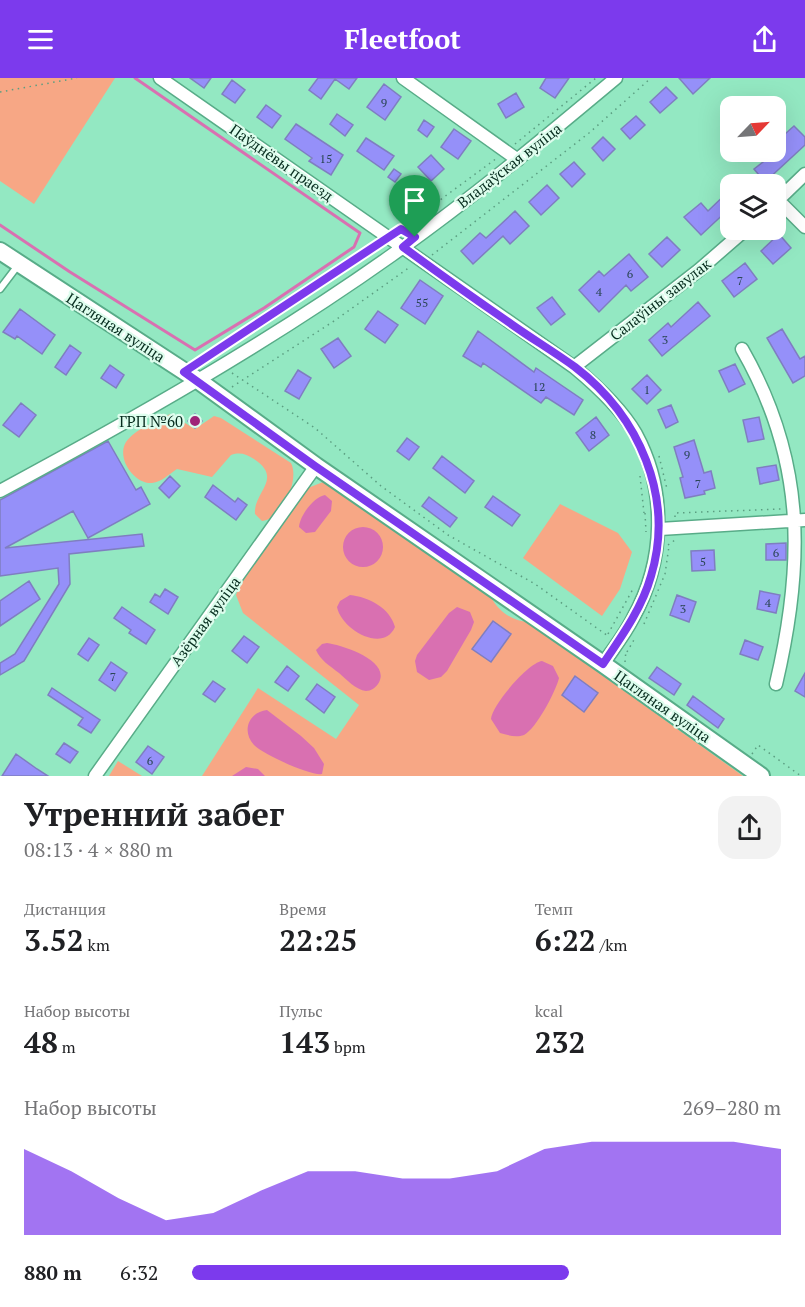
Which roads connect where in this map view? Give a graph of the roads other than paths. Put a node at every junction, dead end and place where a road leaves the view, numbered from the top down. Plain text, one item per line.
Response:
1 (403, 78) edge
2 (616, 78) edge
3 (167, 80) edge
4 (518, 160) junction
5 (805, 174) edge
6 (786, 192) edge
7 (786, 209) edge
8 (805, 227) edge
9 (734, 240) edge
10 (403, 247) junction
11 (0, 250) edge
12 (20, 263) junction
13 (0, 289) edge
14 (742, 349) dead end
15 (574, 367) junction
16 (192, 376) junction
17 (315, 466) junction
18 (0, 491) edge
19 (803, 520) edge
20 (660, 529) junction
21 (603, 664) junction
22 (776, 684) dead end
23 (96, 776) edge
24 (761, 776) edge

1 - 4 street
2 - 4 street, Владаўская вуліца
3 - 10 street, Паўднёвы праезд
4 - 10 street, Владаўская вуліца
5 - 6 street
7 - 8 street
9 - 15 street, Салаўіны завулак
10 - 15 street, Паўднёвы праезд
10 - 16 street, Владаўская вуліца
11 - 12 street, Цагляная вуліца
12 - 13 lane
12 - 16 street, Цагляная вуліца
14 - 19 street
15 - 20 street, Паўднёвы праезд
16 - 17 street, Цагляная вуліца
16 - 18 street, Владаўская вуліца
17 - 21 street, Цагляная вуліца
17 - 23 street, Азёрная вуліца
19 - 20 street
19 - 22 street
20 - 21 street, Паўднёвы праезд
21 - 24 street, Цагляная вуліца

